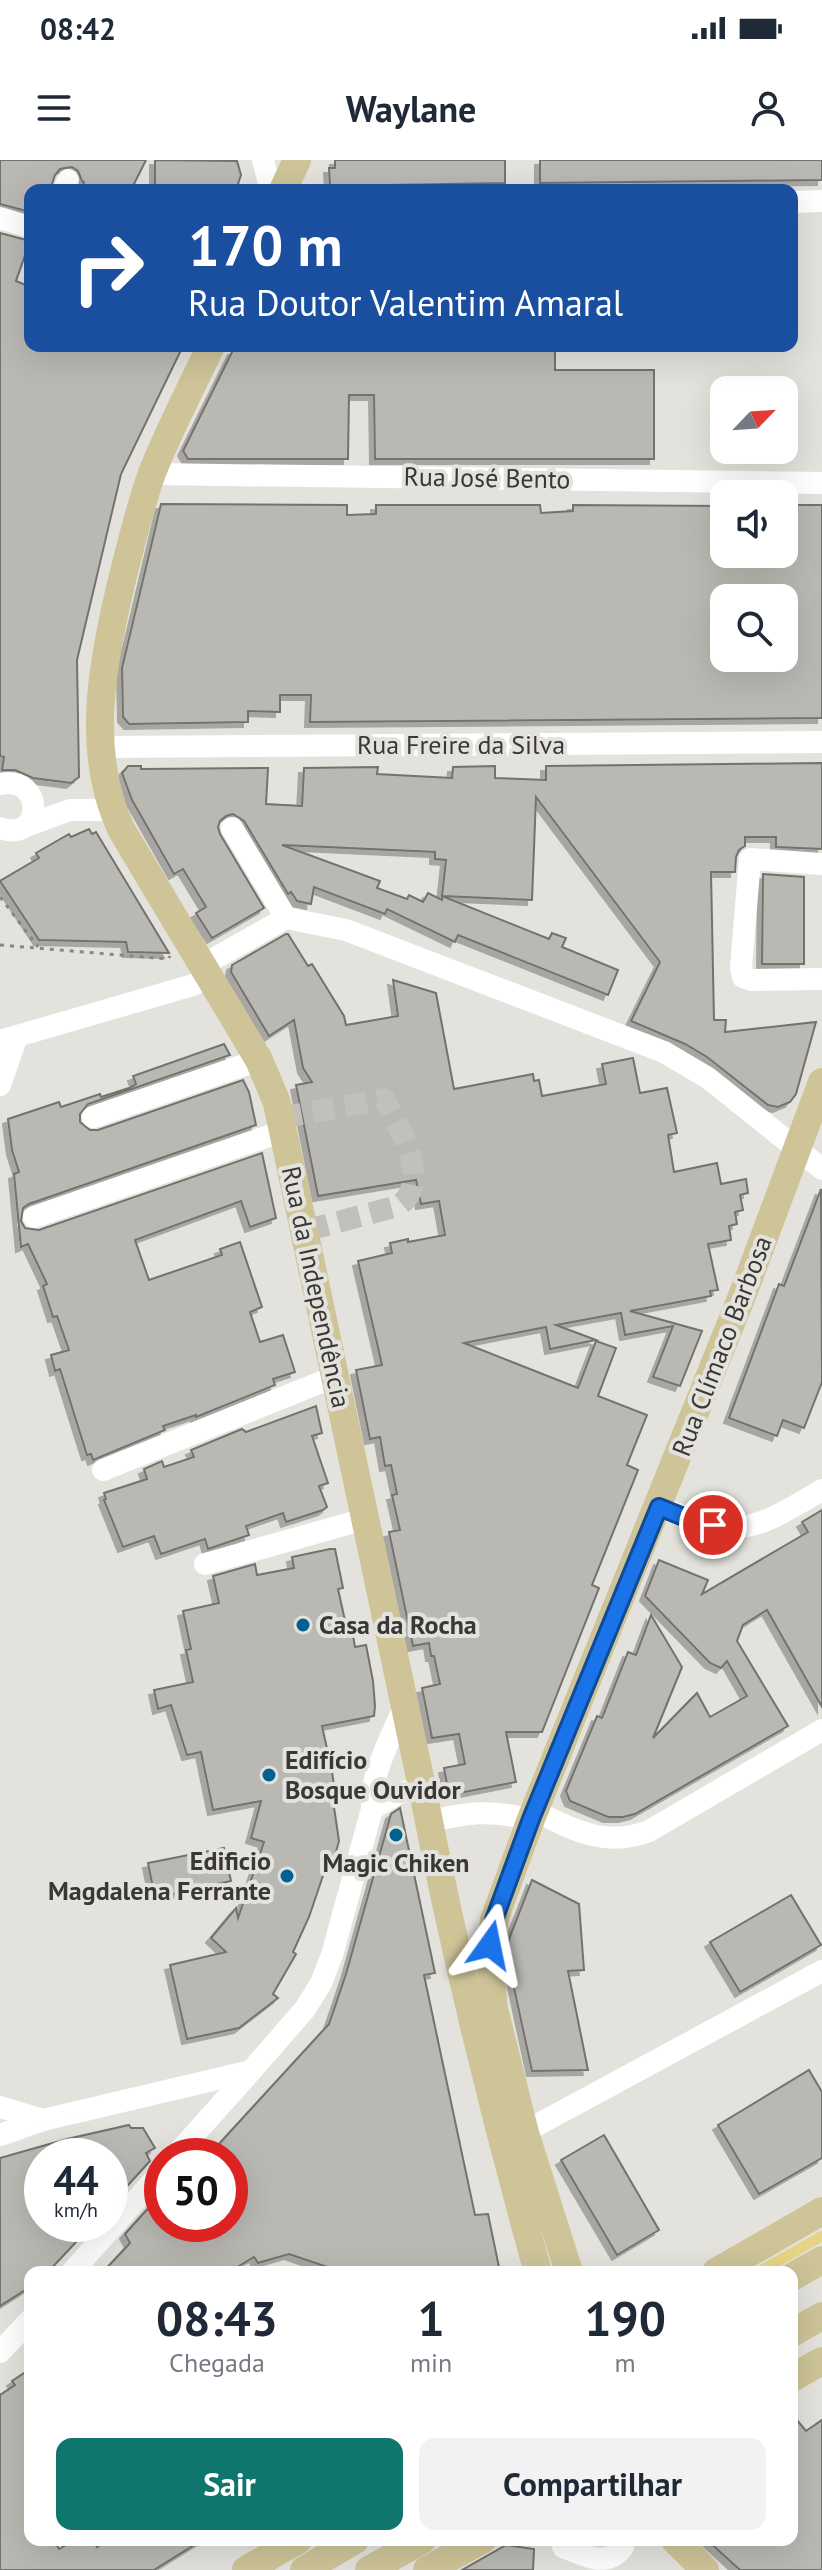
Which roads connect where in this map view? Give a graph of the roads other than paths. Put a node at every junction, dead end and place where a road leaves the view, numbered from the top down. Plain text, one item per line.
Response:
1 (263, 160) edge
2 (297, 160) edge
3 (269, 184) edge
4 (286, 184) edge
5 (822, 201) edge
6 (798, 202) edge
7 (0, 218) edge
8 (24, 225) edge
9 (208, 352) edge
10 (152, 474) junction
11 (822, 483) edge
12 (822, 742) edge
13 (100, 747) junction
14 (0, 784) edge
15 (30, 794) junction
16 (70, 810) junction
17 (112, 810) junction
18 (232, 828) dead end
19 (9, 832) edge
20 (822, 864) edge
21 (286, 918) junction
22 (206, 970) junction
23 (822, 979) edge
24 (8, 1038) edge
25 (259, 1060) junction
26 (822, 1082) edge
27 (0, 1085) edge
28 (93, 1117) dead end
29 (283, 1131) junction
30 (798, 1151) junction
31 (822, 1169) edge
32 (34, 1217) dead end
33 (334, 1377) junction
34 (103, 1470) dead end
35 (822, 1490) edge
36 (659, 1507) junction
37 (365, 1519) junction
38 (205, 1564) dead end
39 (405, 1704) junction
40 (822, 1730) edge
41 (422, 1787) junction
42 (372, 1809) junction
43 (533, 1815) junction
44 (429, 1821) junction
45 (444, 1900) junction
46 (494, 1920) junction
47 (822, 1971) edge
48 (251, 2071) junction
49 (0, 2107) edge
50 (43, 2120) junction
51 (0, 2135) edge
52 (191, 2138) edge
53 (514, 2138) junction
54 (144, 2191) edge
55 (822, 2211) edge
56 (524, 2220) junction
57 (822, 2260) edge
58 (77, 2266) edge
59 (526, 2266) edge
60 (536, 2266) edge
61 (567, 2266) edge
62 (726, 2266) edge
63 (798, 2274) edge
64 (822, 2316) edge
65 (798, 2330) edge
66 (19, 2331) edge
67 (0, 2352) edge
68 (822, 2361) edge
69 (798, 2375) edge
70 (288, 2546) edge
71 (345, 2546) edge
72 (411, 2546) edge
73 (471, 2546) edge
74 (562, 2546) edge
75 (569, 2546) edge
76 (681, 2546) edge
77 (623, 2547) dead end
78 (246, 2570) edge
79 (304, 2570) edge
80 (369, 2570) edge
81 (427, 2570) edge
82 (566, 2570) edge
83 (705, 2570) edge

1 - 3 street
2 - 4 main road
5 - 6 street
7 - 8 street
9 - 10 main road, Rua da Independência
10 - 11 street, Rua José Bento
10 - 13 main road, Rua da Independência
12 - 13 street, Rua Freire da Silva
13 - 17 main road, Rua da Independência
14 - 15 street
15 - 16 street
15 - 19 street
16 - 17 street
16 - 19 street
17 - 22 main road, Rua da Independência
18 - 21 street
20 - 23 street
21 - 22 street
21 - 30 street
22 - 24 street
22 - 25 main road, Rua da Independência
24 - 27 street
25 - 28 street
25 - 29 main road, Rua da Independência
26 - 30 main road, Rua Clímaco Barbosa
29 - 32 street
29 - 33 main road, Rua da Independência
30 - 31 street
30 - 36 main road, Rua Clímaco Barbosa
33 - 34 street
33 - 37 main road, Rua da Independência
35 - 36 street
36 - 43 main road, Rua Clímaco Barbosa
37 - 38 street
37 - 39 main road, Rua da Independência
39 - 41 main road, Rua da Independência
39 - 42 street
40 - 43 street
41 - 42 street
41 - 44 main road, Rua da Independência
42 - 48 street
43 - 44 street
43 - 46 main road, Rua Clímaco Barbosa
44 - 45 main road, Rua da Independência
45 - 46 main road
45 - 53 main road, Rua da Independência
46 - 53 main road, Rua da Independência
47 - 53 street
48 - 50 street
48 - 52 street
49 - 50 street
50 - 51 street
53 - 56 main road, Rua da Independência
53 - 61 main road, Rua da Independência
54 - 58 street
55 - 62 main road
56 - 59 main road
56 - 60 main road, Rua da Independência
57 - 63 main road
64 - 65 main road
66 - 67 street
68 - 69 main road
70 - 78 main road
71 - 79 main road
72 - 80 main road
73 - 81 main road
74 - 82 street
75 - 77 street
76 - 83 main road

